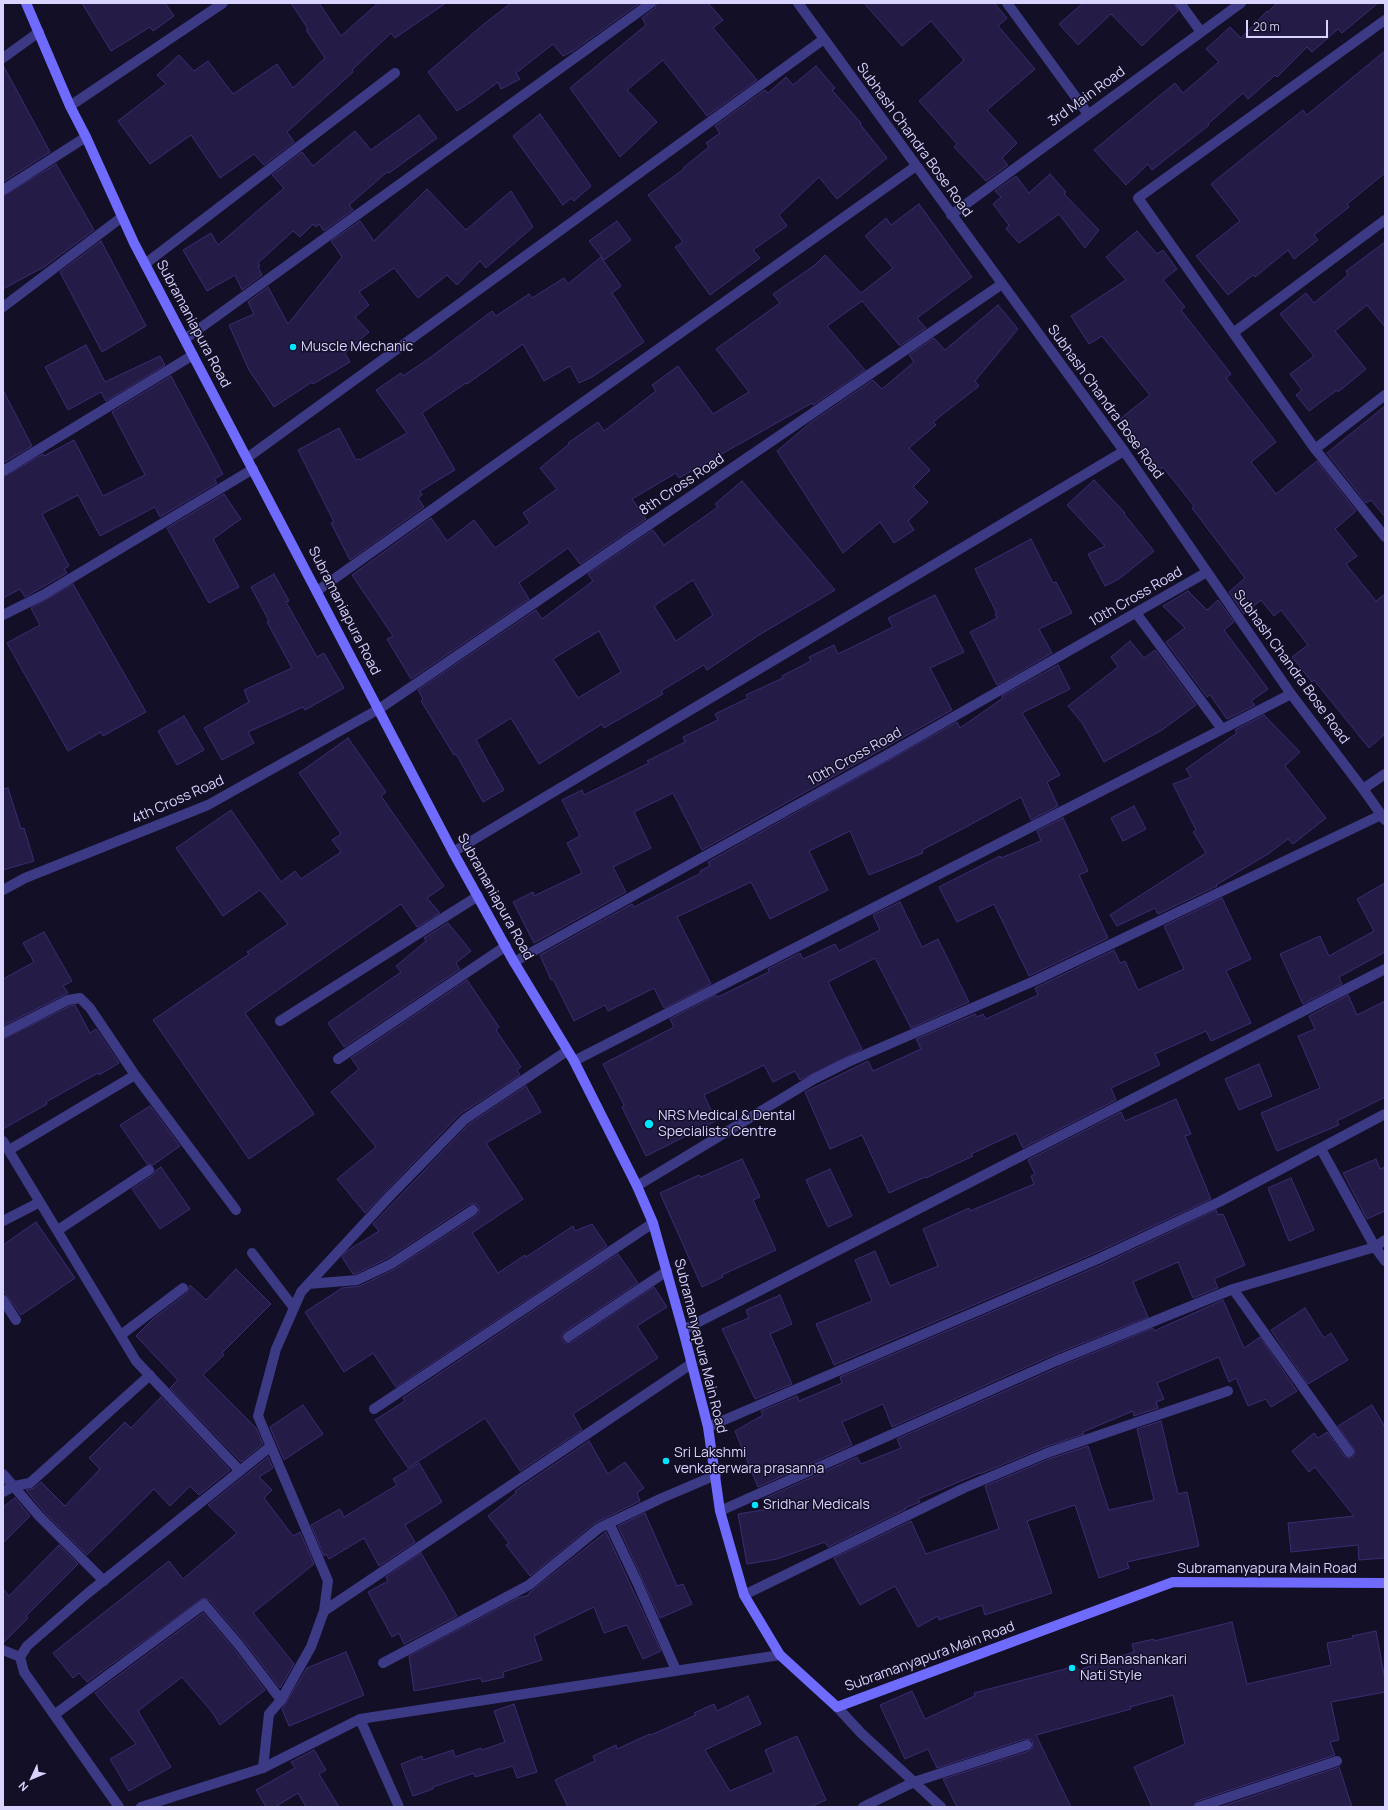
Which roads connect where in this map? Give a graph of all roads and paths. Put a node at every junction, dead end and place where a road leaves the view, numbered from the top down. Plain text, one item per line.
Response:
1 (26, 3) edge
2 (224, 3) edge
3 (651, 3) edge
4 (798, 3) edge
5 (1006, 3) edge
6 (1180, 3) edge
7 (1240, 3) edge
8 (1385, 20) edge
9 (39, 32) junction
10 (1201, 32) junction
11 (824, 39) junction
12 (3, 58) edge
13 (395, 73) dead end
14 (70, 106) junction
15 (1088, 114) junction
16 (86, 137) junction
17 (916, 166) junction
18 (3, 190) edge
19 (951, 215) junction
20 (122, 217) junction
21 (1385, 220) edge
22 (145, 264) junction
23 (1002, 284) junction
24 (3, 307) edge
25 (1233, 333) junction
26 (185, 339) junction
27 (193, 355) junction
28 (1385, 395) edge
29 (1315, 449) junction
30 (1124, 451) junction
31 (247, 458) junction
32 (253, 469) junction
33 (3, 471) edge
34 (1385, 537) edge
35 (1207, 572) junction
36 (317, 591) junction
37 (1136, 613) junction
38 (3, 615) edge
39 (1291, 694) junction
40 (378, 709) junction
41 (1222, 729) junction
42 (1385, 774) edge
43 (1363, 789) junction
44 (1383, 818) edge
45 (453, 852) junction
46 (3, 890) edge
47 (478, 896) junction
48 (506, 946) junction
49 (514, 962) junction
50 (1385, 969) edge
51 (280, 1021) dead end
52 (3, 1033) edge
53 (566, 1051) junction
54 (338, 1059) dead end
55 (574, 1061) junction
56 (135, 1075) junction
57 (1385, 1114) edge
58 (3, 1141) edge
59 (1321, 1149) junction
60 (9, 1150) junction
61 (149, 1170) dead end
62 (637, 1186) junction
63 (40, 1202) junction
64 (236, 1210) dead end
65 (473, 1210) dead end
66 (3, 1221) edge
67 (653, 1223) junction
68 (58, 1230) junction
69 (1385, 1240) edge
70 (1375, 1247) junction
71 (252, 1253) dead end
72 (1385, 1261) edge
73 (667, 1271) junction
74 (308, 1284) junction
75 (183, 1288) dead end
76 (1233, 1290) junction
77 (3, 1300) edge
78 (294, 1308) junction
79 (16, 1320) dead end
80 (683, 1330) junction
81 (121, 1335) junction
82 (568, 1337) dead end
83 (691, 1364) junction
84 (150, 1375) junction
85 (1228, 1391) dead end
86 (374, 1410) dead end
87 (708, 1427) junction
88 (271, 1446) junction
89 (1349, 1452) dead end
90 (240, 1471) junction
91 (3, 1474) edge
92 (716, 1475) junction
93 (14, 1486) junction
94 (3, 1492) edge
95 (720, 1511) junction
96 (609, 1523) junction
97 (104, 1581) junction
98 (1385, 1583) edge
99 (744, 1595) junction
100 (324, 1611) junction
101 (3, 1650) edge
102 (780, 1655) junction
103 (20, 1657) junction
104 (383, 1663) dead end
105 (676, 1670) junction
106 (281, 1700) junction
107 (837, 1707) junction
108 (54, 1715) junction
109 (360, 1719) junction
110 (1027, 1746) dead end
111 (1337, 1761) dead end
112 (263, 1768) junction
113 (914, 1782) junction
114 (148, 1806) edge
115 (119, 1807) edge
116 (399, 1807) edge
117 (863, 1807) edge
118 (941, 1807) edge
119 (1199, 1807) edge

1 - 9 main road, Subramaniapura Road
2 - 14 street
3 - 26 street
4 - 11 street, Subhash Chandra Bose Road
5 - 15 street
6 - 10 street
7 - 10 street, 3rd Main Road
8 - 25 street
9 - 12 street
9 - 14 main road, Subramaniapura Road
10 - 15 street, 3rd Main Road
11 - 17 street, Subhash Chandra Bose Road
11 - 31 street
13 - 22 street
14 - 16 main road, Subramaniapura Road
15 - 19 street, 3rd Main Road
16 - 18 street
16 - 20 main road, Subramaniapura Road
17 - 19 street, Subhash Chandra Bose Road
17 - 36 street
19 - 23 street, Subhash Chandra Bose Road
20 - 22 main road, Subramaniapura Road
20 - 24 street
21 - 25 street
22 - 26 main road, Subramaniapura Road
23 - 30 street, Subhash Chandra Bose Road
23 - 40 street, 8th Cross Road
25 - 29 street
26 - 27 main road, Subramaniapura Road
27 - 31 main road, Subramaniapura Road
27 - 33 street
28 - 29 street
29 - 34 street
30 - 35 street, Subhash Chandra Bose Road
30 - 45 street
31 - 32 main road, Subramaniapura Road
32 - 36 main road, Subramaniapura Road
32 - 38 street
35 - 37 street, 10th Cross Road
35 - 39 street, Subhash Chandra Bose Road
36 - 40 main road, Subramaniapura Road
37 - 41 street
37 - 49 street, 10th Cross Road
39 - 41 street
39 - 43 street, Subhash Chandra Bose Road
40 - 45 main road, Subramaniapura Road
40 - 46 street, 4th Cross Road
41 - 55 street
42 - 43 street
43 - 44 street, Subhash Chandra Bose Road
44 - 62 street
45 - 47 main road, Subramaniapura Road
47 - 48 main road, Subramaniapura Road
47 - 51 street
48 - 49 main road, Subramaniapura Road
48 - 54 street
49 - 53 main road, Subramaniapura Road
50 - 80 street
52 - 56 street
53 - 55 main road, Subramaniapura Road
53 - 74 street
55 - 62 main road, Subramaniapura Road
56 - 60 street
56 - 64 street
57 - 59 street
58 - 60 street
59 - 70 street
59 - 87 street
60 - 63 street
61 - 68 street
62 - 67 main road, Subramaniapura Road
63 - 66 street
63 - 68 street
65 - 74 street
67 - 73 main road, Subramanyapura Main Road
67 - 86 street
68 - 81 street
69 - 70 street
70 - 72 street
70 - 76 street
71 - 78 street
73 - 80 main road, Subramanyapura Main Road
73 - 82 street
74 - 78 street
75 - 81 street
76 - 89 street
76 - 95 street
77 - 79 street
78 - 88 street
80 - 83 main road, Subramanyapura Main Road
81 - 84 street
83 - 87 main road, Subramanyapura Main Road
83 - 100 street
84 - 90 street
84 - 93 street
85 - 99 street
87 - 92 main road, Subramanyapura Main Road
88 - 90 street
88 - 100 street
90 - 97 street
91 - 93 street
92 - 95 main road, Subramanyapura Main Road
92 - 96 street
93 - 94 street
93 - 97 street
95 - 99 main road, Subramanyapura Main Road
96 - 104 street
96 - 105 street
97 - 103 street
98 - 107 main road, Subramanyapura Main Road
99 - 102 main road, Subramanyapura Main Road
100 - 106 street
101 - 103 street
102 - 105 street
102 - 107 main road, Subramanyapura Main Road
103 - 108 street
105 - 109 street
106 - 108 street
106 - 112 street
107 - 113 street
108 - 115 street
109 - 112 street
109 - 116 street
110 - 113 street
111 - 119 street
112 - 114 street
113 - 117 street
113 - 118 street

